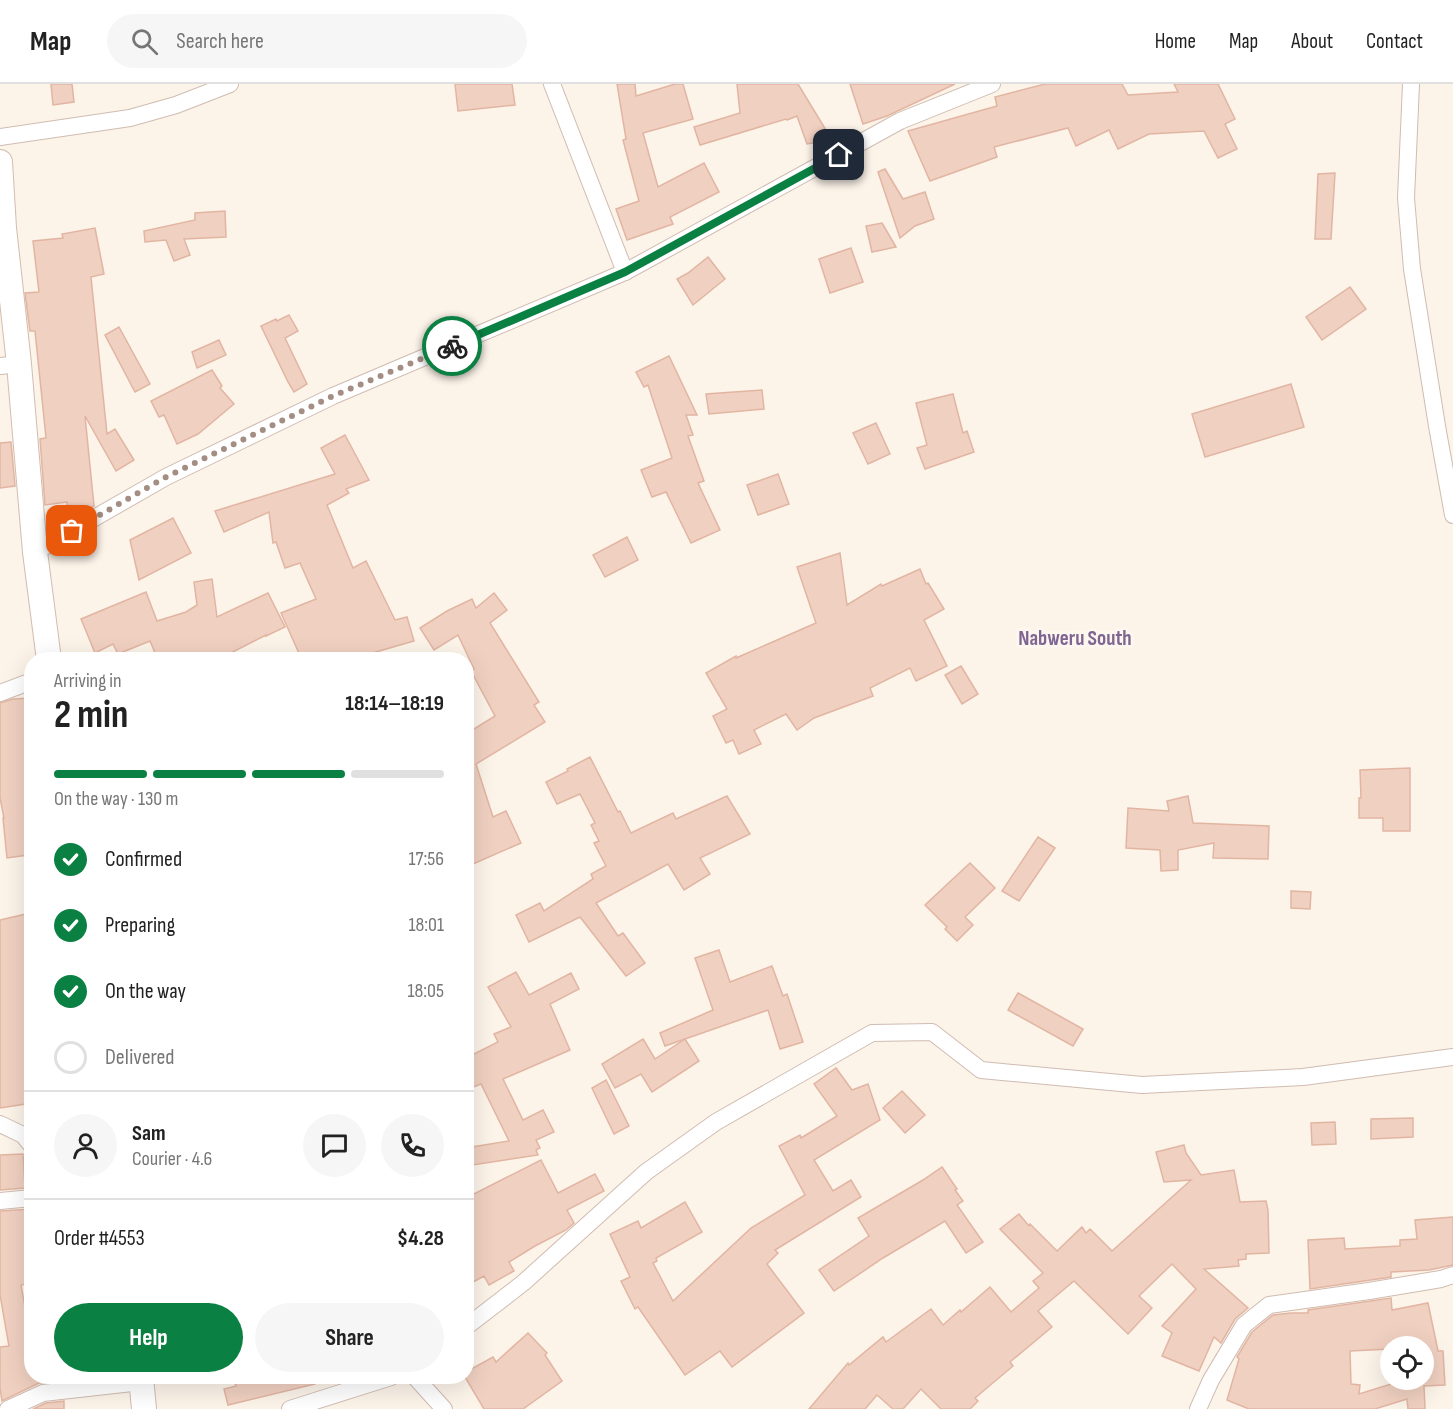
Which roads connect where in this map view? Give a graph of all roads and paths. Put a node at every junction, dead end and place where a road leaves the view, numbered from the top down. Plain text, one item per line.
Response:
1 (230, 84) edge
2 (552, 84) edge
3 (992, 84) edge
4 (1411, 84) edge
5 (0, 137) edge
6 (0, 162) edge
7 (625, 272) junction
8 (10, 365) edge
9 (1453, 515) edge
10 (34, 552) junction
11 (48, 652) edge
12 (24, 684) edge
13 (0, 693) edge
14 (1453, 1057) edge
15 (0, 1125) edge
16 (24, 1136) edge
17 (24, 1199) edge
18 (0, 1201) edge
19 (1453, 1275) edge
20 (474, 1321) edge
21 (106, 1384) edge
22 (142, 1384) edge
23 (369, 1384) edge
24 (421, 1384) edge
25 (8, 1409) edge
26 (144, 1409) edge
27 (291, 1409) edge
28 (444, 1409) edge
29 (1198, 1409) edge

1 - 5 street
2 - 7 street
3 - 7 street
4 - 9 street
6 - 8 street
7 - 10 street
8 - 10 street
10 - 11 street
12 - 13 street
14 - 20 street
15 - 16 street
17 - 18 street
19 - 29 street
21 - 25 street
22 - 26 street
23 - 27 street
24 - 28 street

